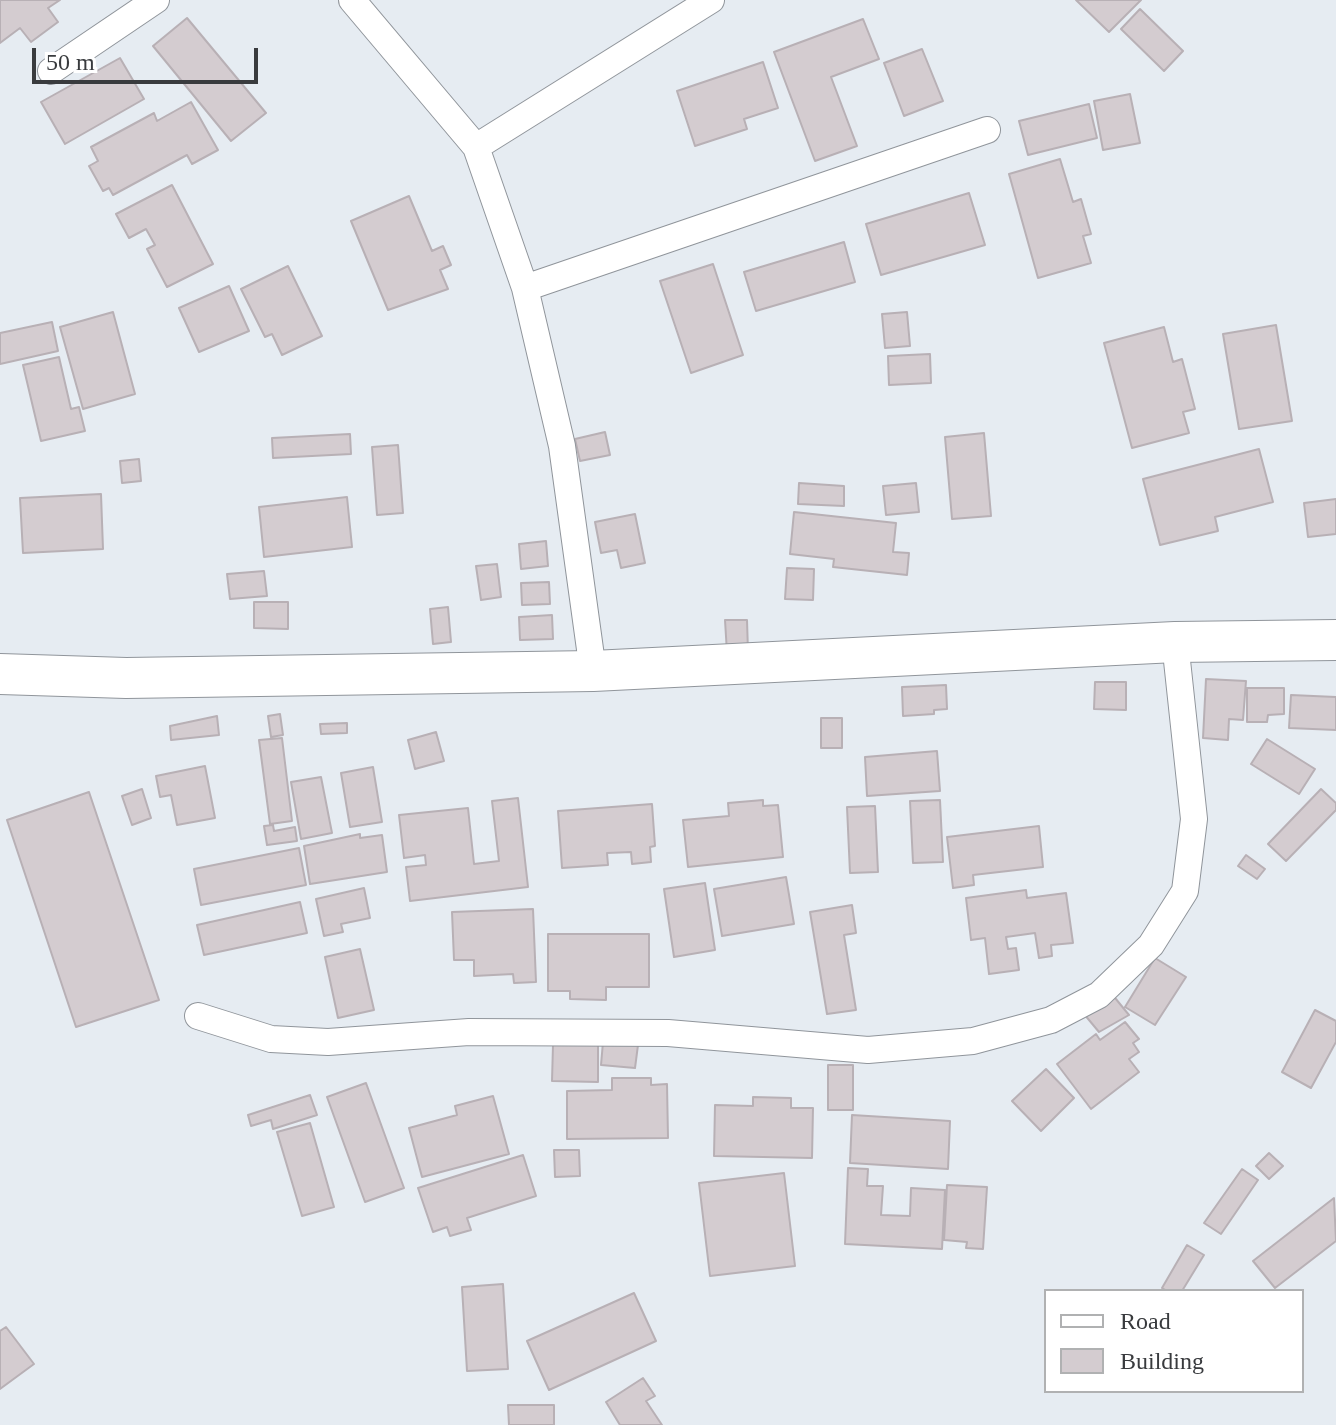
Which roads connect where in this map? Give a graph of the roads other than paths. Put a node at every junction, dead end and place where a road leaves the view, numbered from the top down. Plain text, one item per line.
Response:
1 (156, 0) edge
2 (352, 0) edge
3 (711, 0) edge
4 (51, 71) dead end
5 (987, 130) dead end
6 (476, 147) junction
7 (525, 288) junction
8 (1336, 640) edge
9 (1175, 642) junction
10 (593, 671) junction
11 (0, 674) edge
12 (198, 1016) dead end

1 - 4 street
2 - 6 street
3 - 6 street
5 - 7 street
6 - 7 street
7 - 10 street
8 - 9 main road
9 - 10 main road
9 - 12 street
10 - 11 main road

